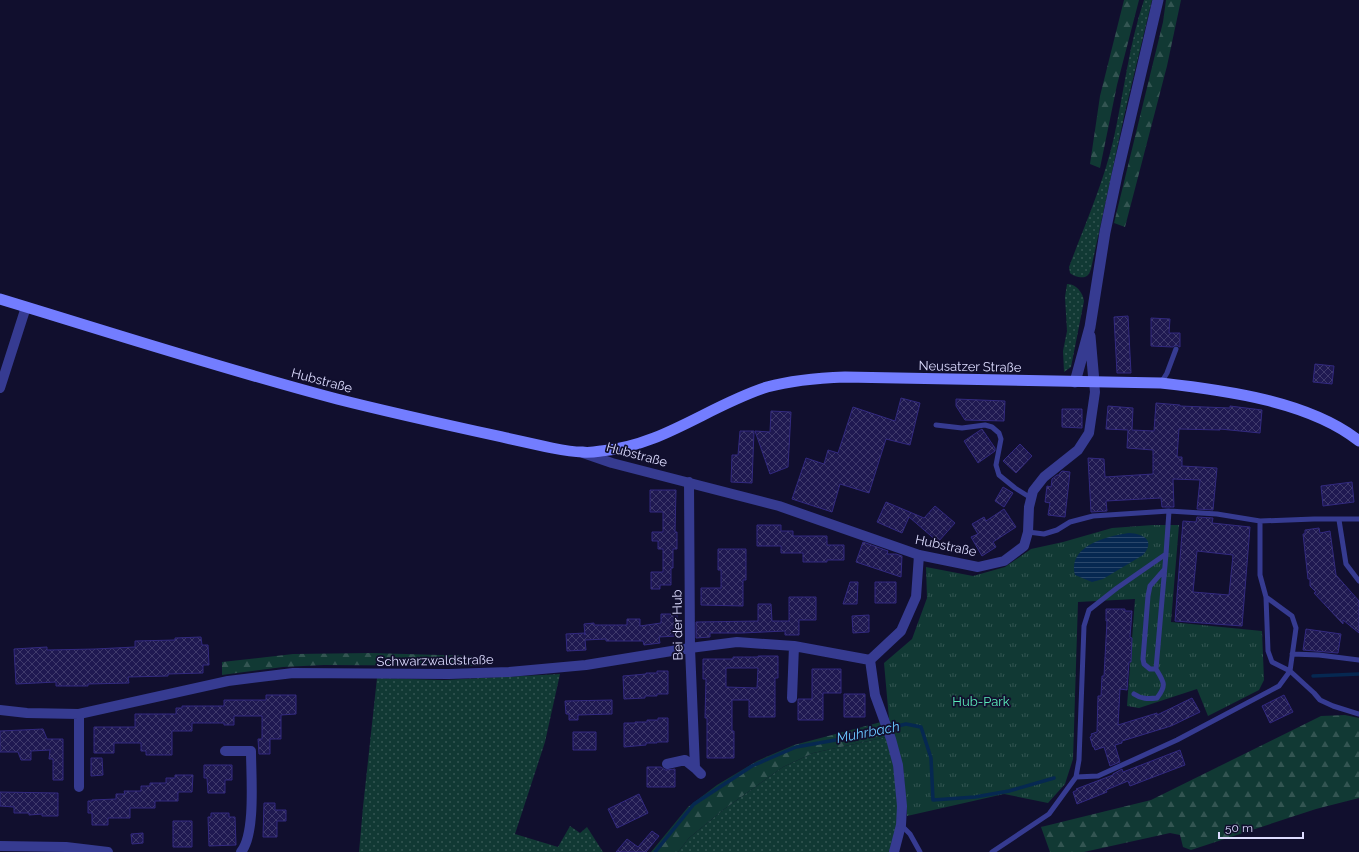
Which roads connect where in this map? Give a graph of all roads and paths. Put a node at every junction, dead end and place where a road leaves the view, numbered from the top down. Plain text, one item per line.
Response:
1 (1158, 0) edge
2 (0, 299) edge
3 (26, 307) junction
4 (1090, 327) junction
5 (1176, 349) dead end
6 (1075, 382) junction
7 (1094, 382) junction
8 (1161, 383) junction
9 (0, 388) edge
10 (936, 425) dead end
11 (1359, 441) edge
12 (583, 453) junction
13 (689, 482) junction
14 (1031, 498) junction
15 (1169, 511) junction
16 (1359, 519) edge
17 (1339, 520) junction
18 (1260, 521) junction
19 (1028, 532) junction
20 (1166, 554) junction
21 (919, 555) junction
22 (1164, 570) junction
23 (1359, 581) edge
24 (1266, 597) junction
25 (794, 646) junction
26 (690, 648) junction
27 (1292, 654) junction
28 (870, 660) junction
29 (1359, 660) edge
30 (1156, 669) junction
31 (1290, 671) junction
32 (1134, 694) dead end
33 (792, 698) dead end
34 (0, 710) edge
35 (79, 714) junction
36 (1359, 714) edge
37 (225, 751) dead end
38 (666, 764) dead end
39 (1076, 777) junction
40 (79, 787) dead end
41 (901, 825) junction
42 (0, 846) edge
43 (108, 852) edge
44 (242, 852) edge
45 (894, 852) edge
46 (920, 852) edge
47 (992, 852) edge

1 - 4 street, Hubstraße
2 - 3 main road, Hubstraße
3 - 9 street
3 - 12 main road, Hubstraße
4 - 6 street, Hubstraße
4 - 7 street, Hubstraße
5 - 8 lane
6 - 7 main road, Neusatzer Straße
6 - 12 main road, Neusatzer Straße
7 - 8 main road, Neusatzer Straße
7 - 14 street, Hubstraße
8 - 11 main road, Neusatzer Straße
10 - 14 lane
12 - 13 street, Hubstraße
13 - 21 street, Hubstraße
13 - 26 street, Bei der Hub
14 - 19 street, Hubstraße
15 - 18 lane
15 - 19 lane
15 - 20 lane
16 - 17 lane
17 - 18 lane
17 - 23 lane
18 - 24 lane
19 - 21 street, Hubstraße
20 - 22 lane
20 - 39 lane
21 - 28 street
22 - 30 lane
22 - 30 lane
24 - 27 lane
24 - 31 lane
25 - 26 street, Schwarzwaldstraße
25 - 28 street, Schwarzwaldstraße
25 - 33 street
26 - 35 street, Schwarzwaldstraße
26 - 38 street, Bei der Hub
27 - 29 lane
27 - 31 lane
28 - 41 street
30 - 32 lane
31 - 36 lane
31 - 39 lane
34 - 35 street, Schwarzwaldstraße
35 - 40 street
37 - 44 street
39 - 47 lane
41 - 45 street
41 - 46 lane
42 - 43 street

